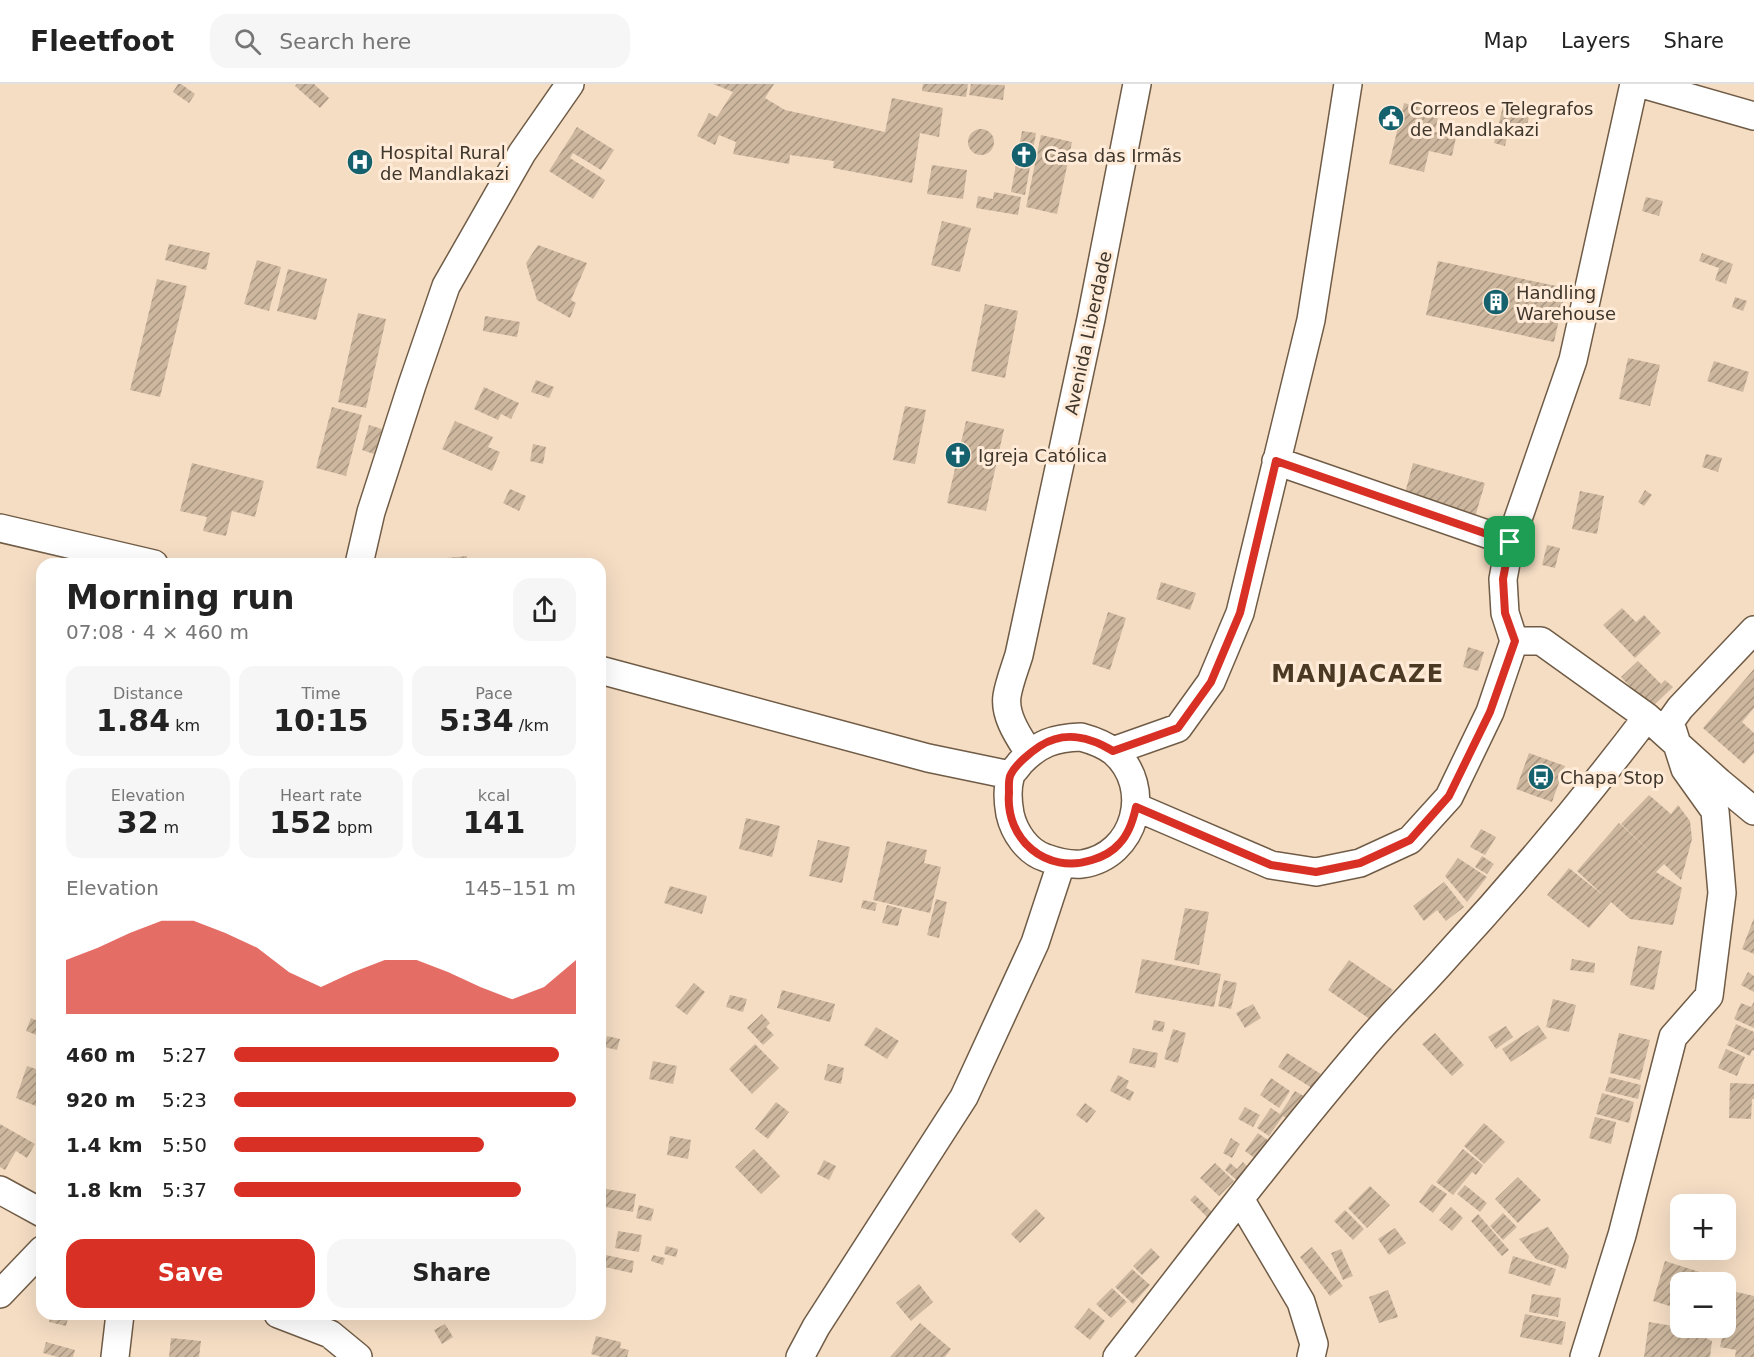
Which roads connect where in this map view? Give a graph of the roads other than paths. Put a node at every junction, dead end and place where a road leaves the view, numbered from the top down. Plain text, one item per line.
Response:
1 (570, 84) edge
2 (1137, 84) edge
3 (1348, 84) edge
4 (1635, 84) edge
5 (1642, 84) edge
6 (1754, 116) edge
7 (1276, 461) junction
8 (0, 528) edge
9 (1510, 542) junction
10 (128, 558) edge
11 (360, 558) edge
12 (1754, 630) edge
13 (1515, 641) junction
14 (606, 672) edge
15 (1647, 717) junction
16 (1678, 746) junction
17 (1113, 751) junction
18 (1029, 753) junction
19 (1010, 775) junction
20 (1136, 807) junction
21 (1754, 811) edge
22 (1061, 864) junction
23 (0, 1190) edge
24 (1240, 1199) junction
25 (36, 1210) edge
26 (36, 1256) edge
27 (0, 1294) edge
28 (119, 1320) edge
29 (293, 1320) edge
30 (330, 1335) edge
31 (115, 1357) edge
32 (358, 1357) edge
33 (800, 1357) edge
34 (1117, 1357) edge
35 (1311, 1357) edge
36 (1584, 1357) edge

1 - 11 street
2 - 18 street, Avenida Liberdade
3 - 7 street
4 - 9 street
5 - 6 street
7 - 9 street
7 - 17 street
8 - 10 street
9 - 13 street
12 - 16 street
13 - 15 street
13 - 20 street
14 - 19 street
15 - 16 street
15 - 24 street
16 - 21 street
16 - 36 street
17 - 18 street
17 - 20 street
18 - 19 street
19 - 22 street
20 - 22 street
22 - 33 street
23 - 25 street
24 - 34 street
24 - 35 street
26 - 27 street
28 - 31 street
29 - 30 street
30 - 32 street

